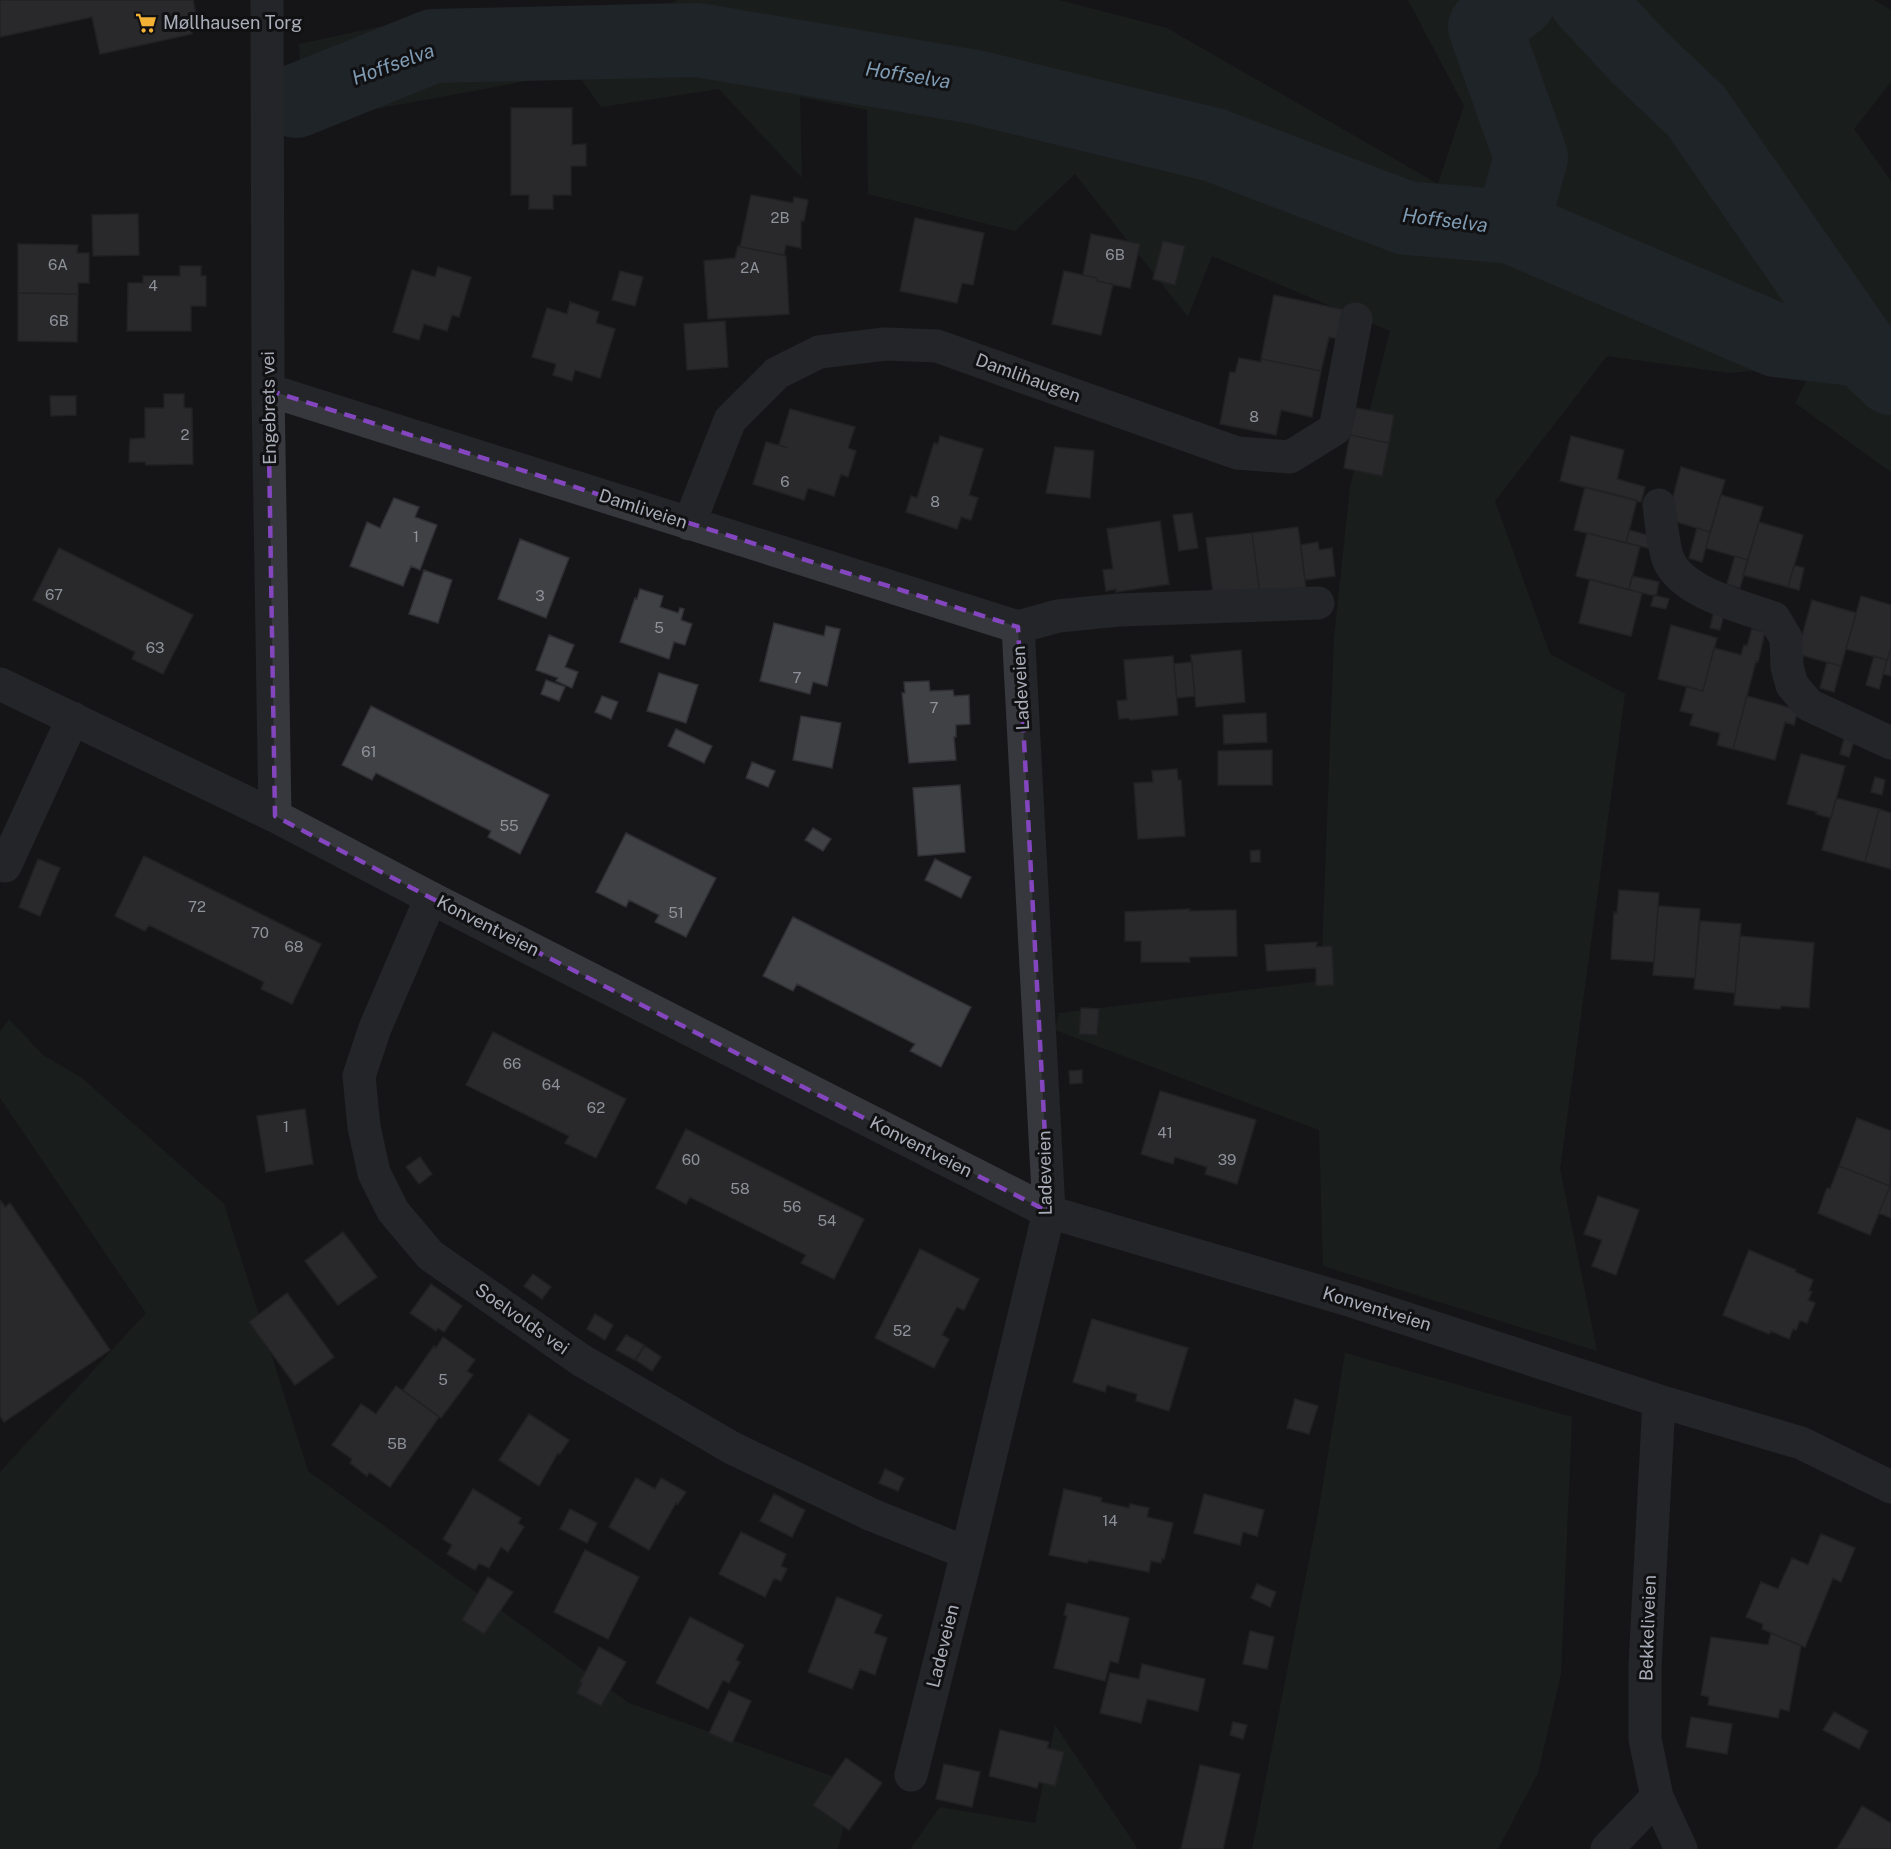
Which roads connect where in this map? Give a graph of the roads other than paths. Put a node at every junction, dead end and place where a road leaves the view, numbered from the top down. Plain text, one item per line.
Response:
1 (267, 0) edge
2 (1356, 319) dead end
3 (268, 390) junction
4 (1659, 505) dead end
5 (689, 524) junction
6 (1317, 603) dead end
7 (1018, 627) junction
8 (0, 684) edge
9 (73, 718) junction
10 (1891, 743) edge
11 (275, 816) junction
12 (5, 866) dead end
13 (431, 898) junction
14 (1049, 1212) junction
15 (1659, 1401) junction
16 (1891, 1487) edge
17 (967, 1553) junction
18 (911, 1775) dead end
19 (1656, 1797) junction
20 (1607, 1849) edge
21 (1681, 1849) edge

1 - 3 street, Engebrets vei
2 - 5 street, Damlihaugen
3 - 5 street, Damliveien
3 - 11 street, Engebrets vei
4 - 10 street
5 - 7 street, Damliveien
6 - 7 street
7 - 14 street, Ladeveien
8 - 9 street, Konventveien
9 - 11 street, Konventveien
9 - 12 street
11 - 13 street, Konventveien
13 - 14 street, Konventveien
13 - 17 street, Soelvolds vei
14 - 15 street, Konventveien
14 - 17 street, Ladeveien
15 - 16 street, Konventveien
15 - 19 street, Bekkeliveien
17 - 18 street, Ladeveien
19 - 20 street
19 - 21 street, Bekkeliveien

